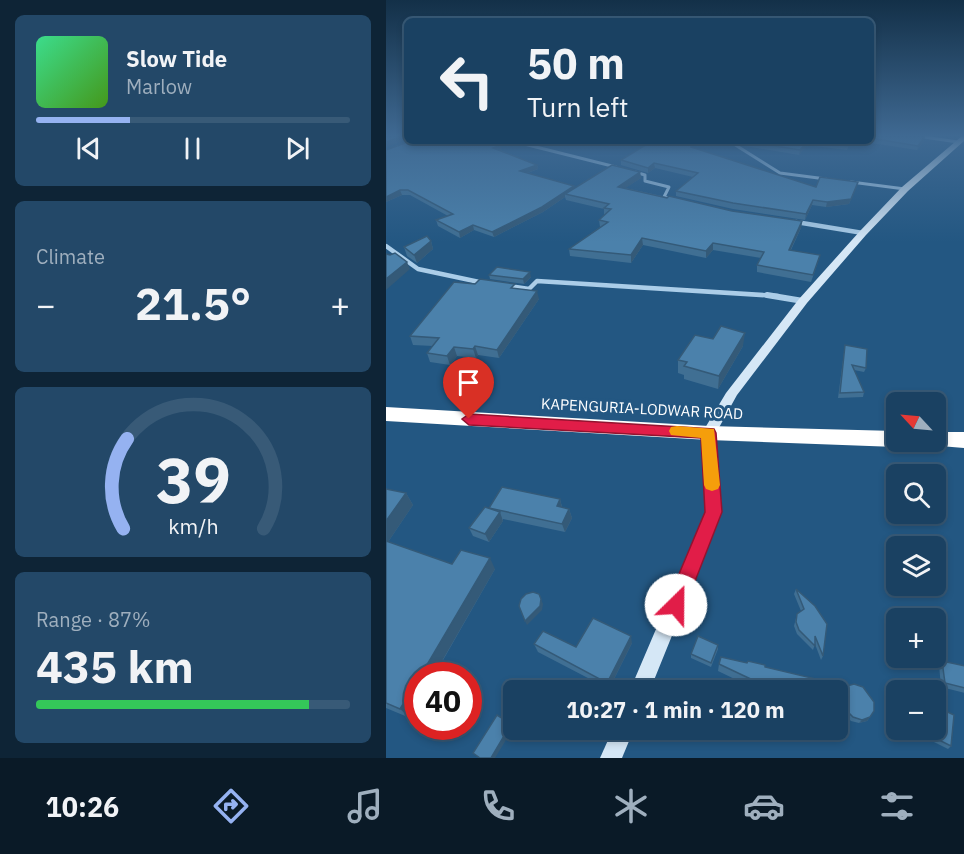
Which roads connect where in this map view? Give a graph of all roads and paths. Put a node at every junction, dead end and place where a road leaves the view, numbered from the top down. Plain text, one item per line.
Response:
1 (631, 171) edge
2 (779, 171) edge
3 (925, 171) edge
4 (833, 180) edge
5 (842, 181) edge
6 (905, 189) junction
7 (674, 200) edge
8 (787, 221) edge
9 (863, 233) junction
10 (386, 246) edge
11 (490, 284) edge
12 (501, 285) edge
13 (803, 301) junction
14 (386, 414) edge
15 (709, 433) junction
16 (886, 438) edge
17 (946, 440) edge
18 (965, 440) edge
19 (644, 680) edge
20 (619, 740) edge
21 (611, 758) edge

1 - 7 street
2 - 4 street
3 - 6 main road
5 - 6 street
6 - 9 main road
8 - 9 street
9 - 13 main road
10 - 11 street
12 - 13 street
13 - 15 main road
14 - 15 highway, KAPENGURIA-LODWAR ROAD
15 - 16 highway, KAPENGURIA-LODWAR ROAD
15 - 19 main road
17 - 18 highway
20 - 21 main road

